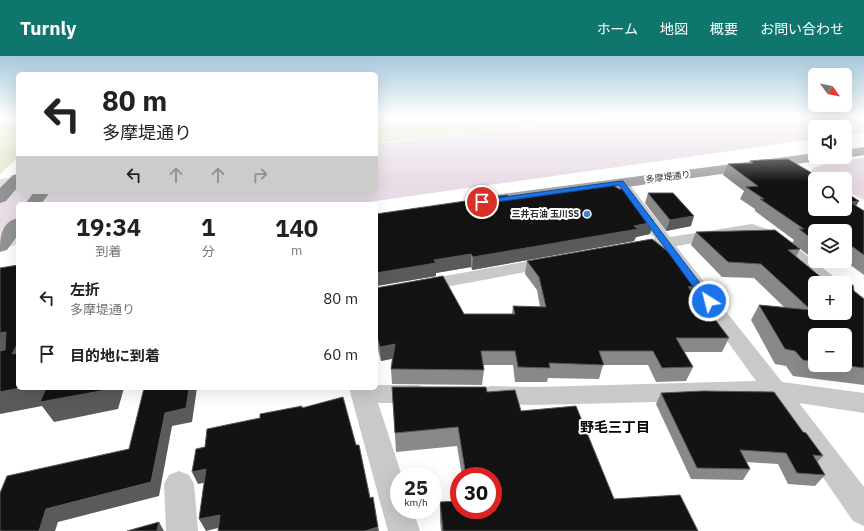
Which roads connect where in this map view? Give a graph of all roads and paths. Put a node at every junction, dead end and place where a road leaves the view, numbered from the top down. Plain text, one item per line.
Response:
1 (864, 151) edge
2 (852, 153) edge
3 (808, 158) edge
4 (16, 180) edge
5 (621, 183) junction
6 (0, 198) edge
7 (467, 204) edge
8 (16, 226) edge
9 (666, 242) junction
10 (0, 246) edge
11 (619, 250) edge
12 (564, 260) edge
13 (821, 276) edge
14 (378, 294) edge
15 (776, 390) junction
16 (362, 391) edge
17 (441, 394) edge
18 (472, 395) edge
19 (864, 402) edge
20 (180, 484) dead end
21 (864, 511) edge
22 (182, 531) edge
23 (404, 531) edge

1 - 2 main road
3 - 5 main road, 多摩堤通り
4 - 6 highway
5 - 7 main road, 多摩堤通り
5 - 9 street
8 - 10 highway
9 - 11 street
9 - 13 street
9 - 15 street
12 - 14 street
15 - 18 street
15 - 19 street
15 - 21 street
16 - 17 street
16 - 23 street
20 - 22 street

